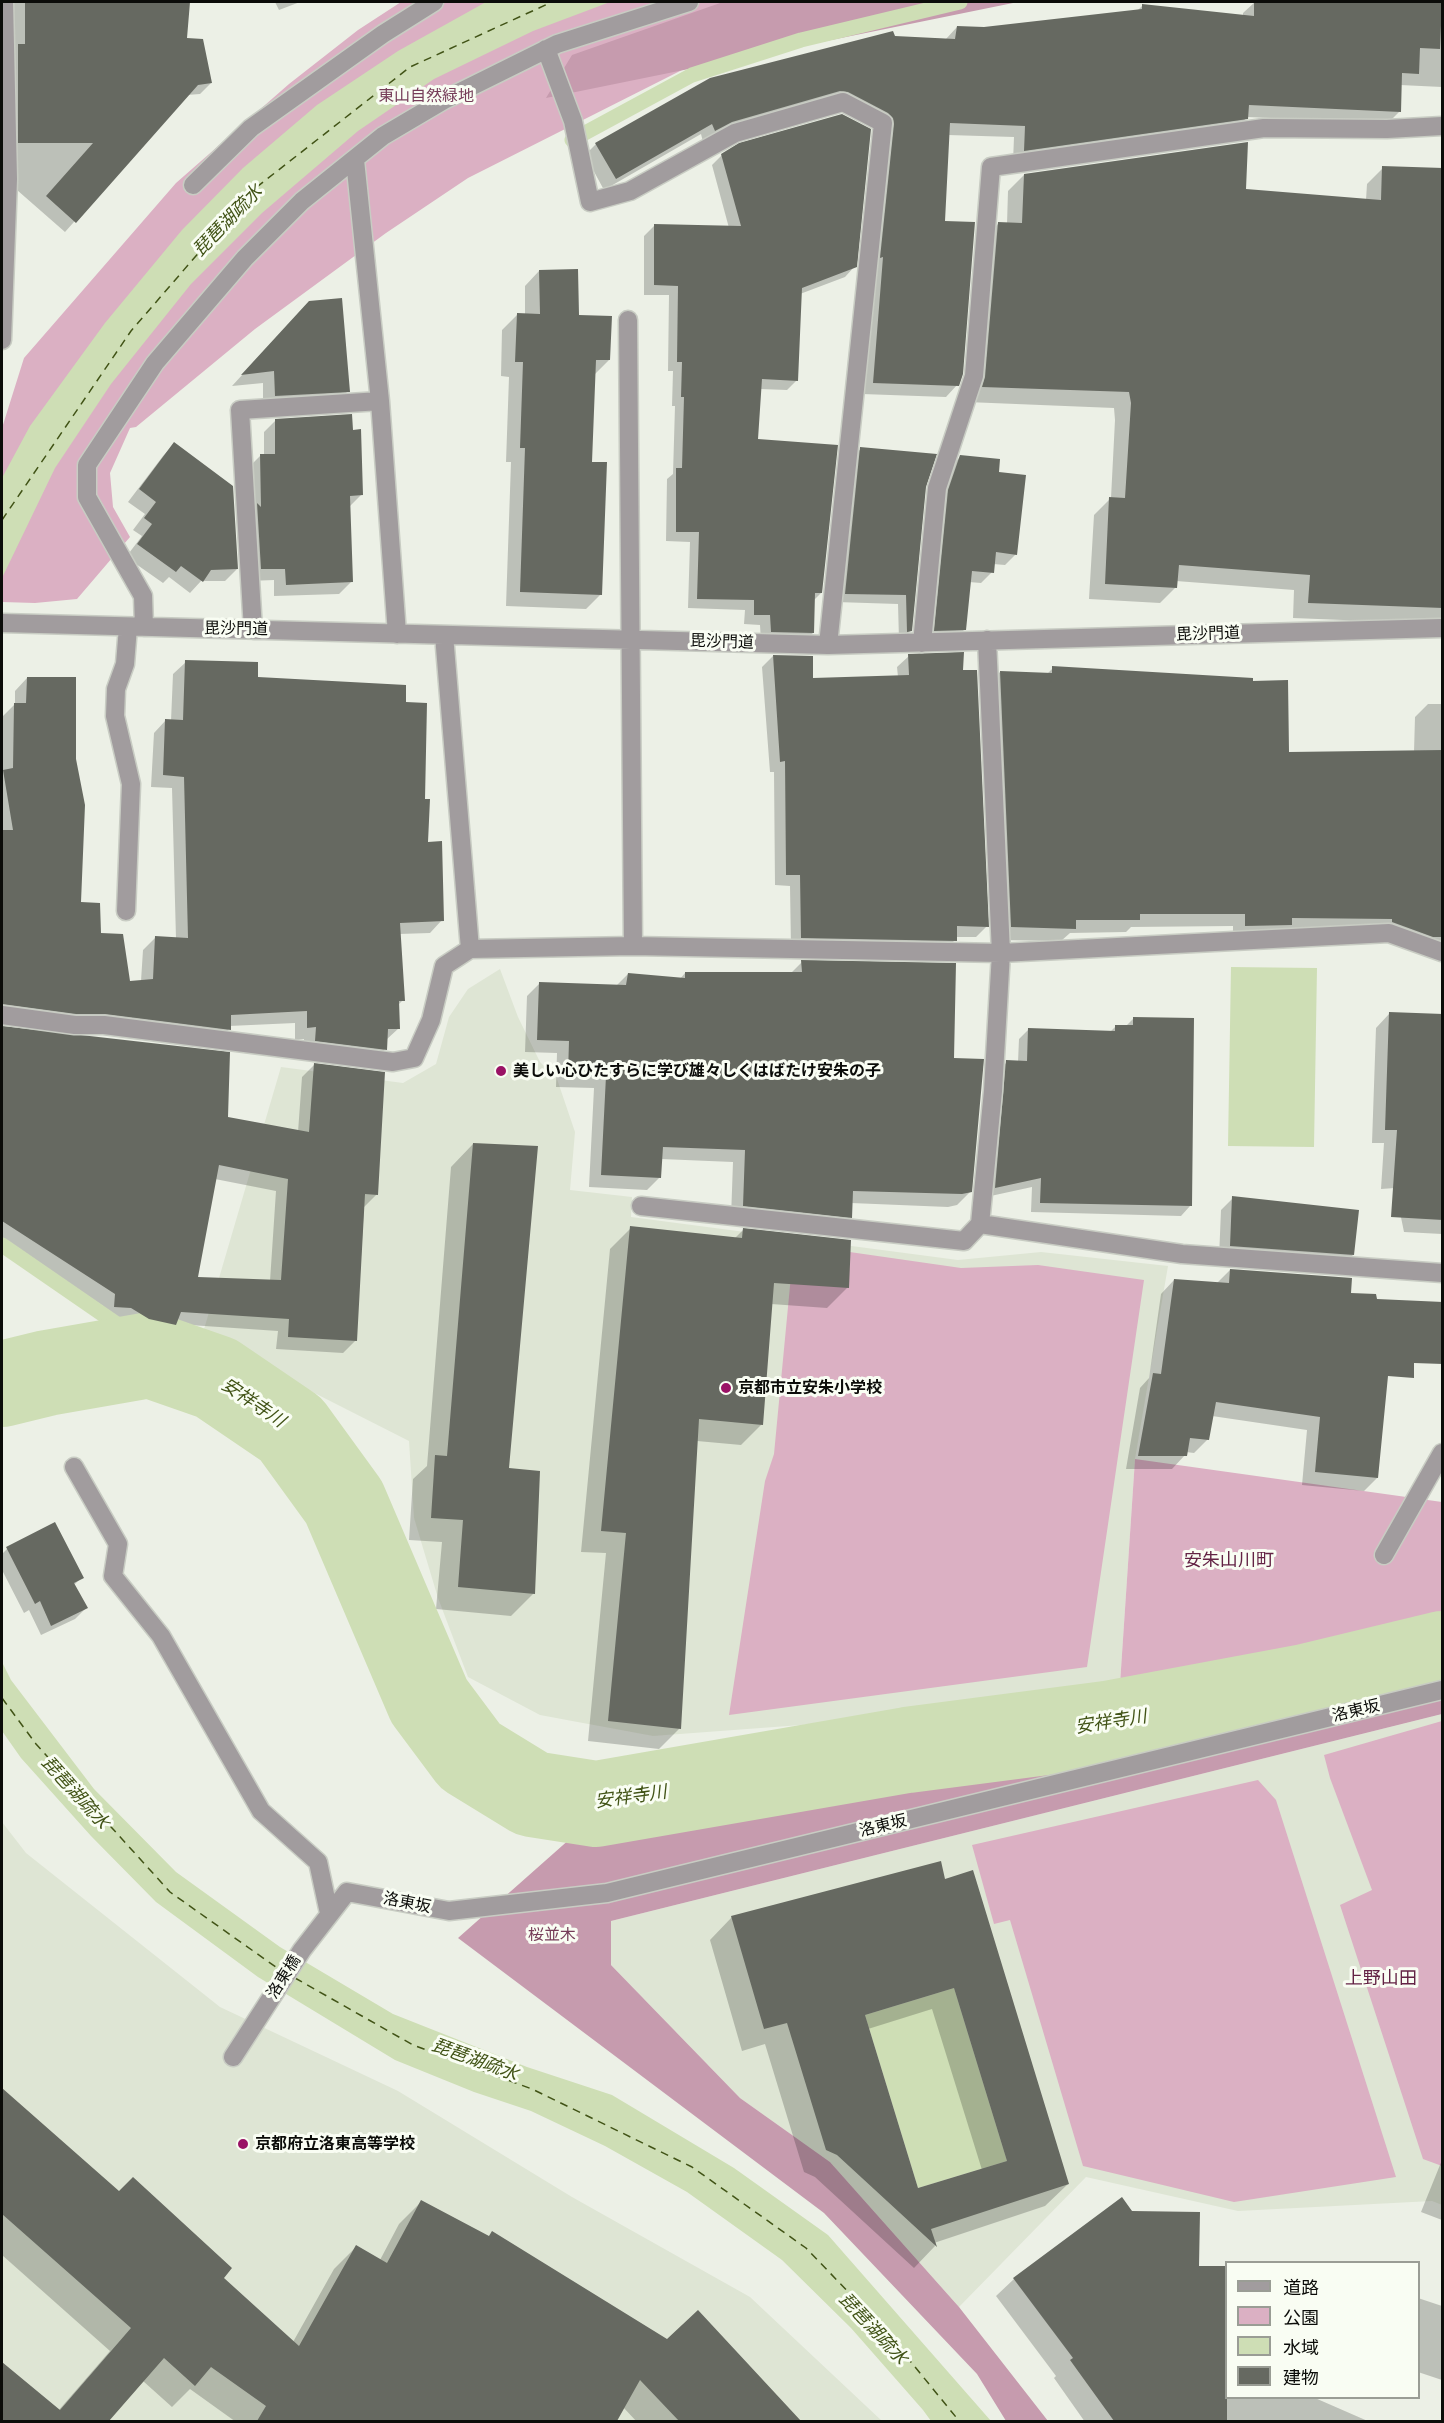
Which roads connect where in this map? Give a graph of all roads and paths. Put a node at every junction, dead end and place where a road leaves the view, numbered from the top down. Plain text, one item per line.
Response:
1 (4, 2) edge
2 (434, 2) edge
3 (689, 2) edge
4 (546, 49) junction
5 (1443, 126) edge
6 (356, 159) junction
7 (5, 178) edge
8 (193, 184) dead end
9 (628, 320) dead end
10 (2, 340) edge
11 (380, 401) junction
12 (2, 623) edge
13 (136, 627) junction
14 (1443, 628) edge
15 (253, 630) junction
16 (397, 633) junction
17 (444, 635) junction
18 (631, 640) junction
19 (987, 640) junction
20 (922, 643) junction
21 (828, 645) junction
22 (126, 911) dead end
23 (633, 946) junction
24 (470, 949) junction
25 (1443, 952) edge
26 (1001, 953) junction
27 (2, 1015) edge
28 (641, 1206) dead end
29 (980, 1224) junction
30 (1443, 1273) edge
31 (1443, 1453) edge
32 (74, 1467) dead end
33 (1384, 1555) dead end
34 (1443, 1690) edge
35 (329, 1913) junction
36 (233, 2057) dead end

1 - 7 street
2 - 8 street
3 - 4 street
4 - 6 street
4 - 21 street
5 - 20 street
6 - 11 street
6 - 13 street
7 - 10 street
9 - 18 street
11 - 15 street
11 - 16 street
12 - 13 street, 毘沙門道
13 - 15 street, 毘沙門道
13 - 22 street
14 - 19 street, 毘沙門道
15 - 16 street, 毘沙門道
16 - 17 street, 毘沙門道
17 - 18 street, 毘沙門道
17 - 24 street
18 - 21 street, 毘沙門道
18 - 23 street
19 - 20 street, 毘沙門道
19 - 26 street
20 - 21 street, 毘沙門道
23 - 24 street
23 - 26 street
24 - 27 street
25 - 26 street
26 - 29 street
28 - 29 street
29 - 30 street
31 - 33 street
32 - 35 street
34 - 35 street, 洛東坂
35 - 36 street, 洛東橋

